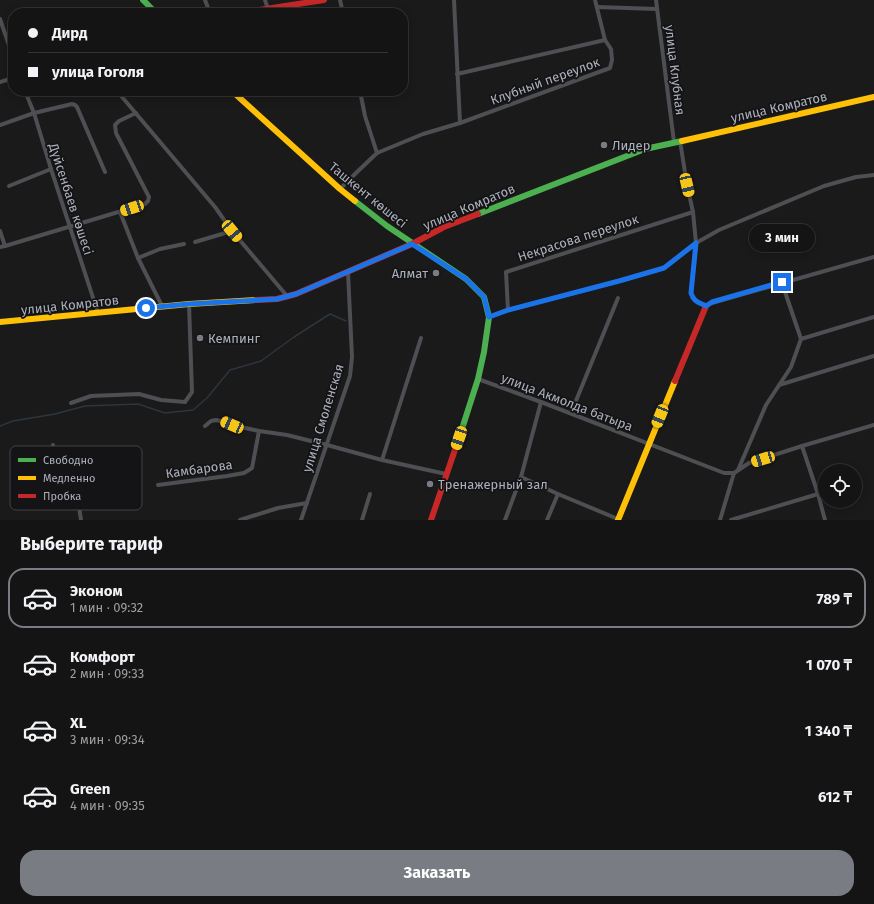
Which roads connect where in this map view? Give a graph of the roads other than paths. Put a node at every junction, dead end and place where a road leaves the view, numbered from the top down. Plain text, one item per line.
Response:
1 (143, 0) edge
2 (324, 0) edge
3 (454, 0) edge
4 (596, 0) edge
5 (656, 0) edge
6 (597, 7) junction
7 (151, 8) edge
8 (274, 8) edge
9 (657, 8) junction
10 (0, 19) edge
11 (605, 40) junction
12 (8, 42) edge
13 (457, 74) junction
14 (27, 96) edge
15 (121, 96) edge
16 (238, 96) edge
17 (361, 96) edge
18 (874, 97) edge
19 (34, 113) junction
20 (136, 113) junction
21 (460, 123) junction
22 (0, 125) edge
23 (677, 141) junction
24 (377, 153) junction
25 (51, 170) junction
26 (105, 172) dead end
27 (874, 175) edge
28 (9, 186) dead end
29 (340, 189) junction
30 (120, 212) junction
31 (694, 212) junction
32 (69, 227) junction
33 (0, 231) edge
34 (232, 231) junction
35 (195, 242) dead end
36 (696, 243) junction
37 (184, 244) dead end
38 (412, 244) junction
39 (5, 246) junction
40 (0, 247) edge
41 (138, 258) junction
42 (874, 258) edge
43 (348, 272) junction
44 (782, 282) junction
45 (287, 296) junction
46 (618, 298) dead end
47 (189, 304) junction
48 (162, 306) junction
49 (706, 306) junction
50 (508, 310) junction
51 (98, 313) junction
52 (489, 317) junction
53 (874, 318) edge
54 (0, 322) edge
55 (421, 338) dead end
56 (801, 339) junction
57 (874, 356) edge
58 (478, 379) junction
59 (779, 385) junction
60 (541, 402) junction
61 (71, 403) dead end
62 (571, 413) junction
63 (874, 425) edge
64 (205, 426) dead end
65 (259, 431) junction
66 (649, 444) junction
67 (327, 445) junction
68 (802, 446) junction
69 (382, 460) junction
70 (736, 472) junction
71 (446, 474) junction
72 (521, 477) junction
73 (158, 485) dead end
74 (370, 494) dead end
75 (558, 494) junction
76 (818, 494) joint
77 (307, 503) junction
78 (822, 508) edge
79 (80, 510) edge
80 (81, 520) edge
81 (240, 520) edge
82 (301, 520) edge
83 (362, 520) edge
84 (431, 520) edge
85 (504, 520) edge
86 (547, 520) edge
87 (618, 520) edge
88 (721, 520) edge
89 (731, 520) edge
90 (825, 520) edge

1 - 7 street
2 - 8 street
3 - 13 street
4 - 6 street, Клубный переулок
5 - 9 street, улица Клубная
6 - 9 street
6 - 11 street, Клубный переулок
9 - 23 street, улица Клубная
10 - 12 street
11 - 13 street, Клубный переулок
11 - 21 street, Клубный переулок
13 - 21 street
14 - 19 street, Дүйсенбаев көшесі
15 - 20 street
16 - 29 street, Ташкент көшесі
17 - 24 street
18 - 23 street, улица Комратов
19 - 22 street
19 - 25 street, Дүйсенбаев көшесі
19 - 26 street
20 - 30 street
20 - 34 street
21 - 24 street, Клубный переулок
23 - 31 street, улица Клубная
23 - 38 street, улица Комратов
24 - 29 street, Клубный переулок
25 - 28 street
25 - 32 street, Дүйсенбаев көшесі
27 - 36 street
29 - 38 street, Ташкент көшесі
30 - 32 street
30 - 41 street
31 - 36 street, улица Клубная
31 - 50 street, Некрасова переулок
32 - 39 street
32 - 51 street, Дүйсенбаев көшесі
33 - 39 street
34 - 35 street
34 - 45 street
36 - 49 street, улица Клубная
36 - 50 street
37 - 41 street
38 - 43 street, улица Комратов
38 - 52 street, Ташкент көшесі
39 - 40 street
41 - 48 street
42 - 44 street
43 - 45 street, улица Комратов
43 - 67 street, улица Смоленская
44 - 49 street
44 - 56 street
45 - 47 street, улица Комратов
46 - 62 street
47 - 48 street, улица Комратов
47 - 61 street
48 - 51 street, улица Комратов
49 - 66 street
50 - 52 street
51 - 54 street, улица Комратов
52 - 58 street, Ташкент көшесі
53 - 56 street
55 - 69 street
56 - 59 street
57 - 59 street
58 - 60 street, улица Акмолда батыра
58 - 71 street, Ташкент көшесі
59 - 70 street
60 - 62 street, улица Акмолда батыра
60 - 72 street
62 - 66 street, улица Акмолда батыра
63 - 68 street
64 - 65 street
65 - 67 street
65 - 73 street, Камбарова
66 - 70 street, улица Акмолда батыра
66 - 87 street
67 - 69 street
67 - 77 street, улица Смоленская
68 - 70 street
68 - 76 street
69 - 71 street
70 - 88 street
71 - 84 street, Ташкент көшесі
72 - 75 street
72 - 85 street
74 - 83 street
75 - 86 street
75 - 87 street
76 - 89 street
77 - 81 street
77 - 82 street, улица Смоленская
78 - 90 street
79 - 80 street

